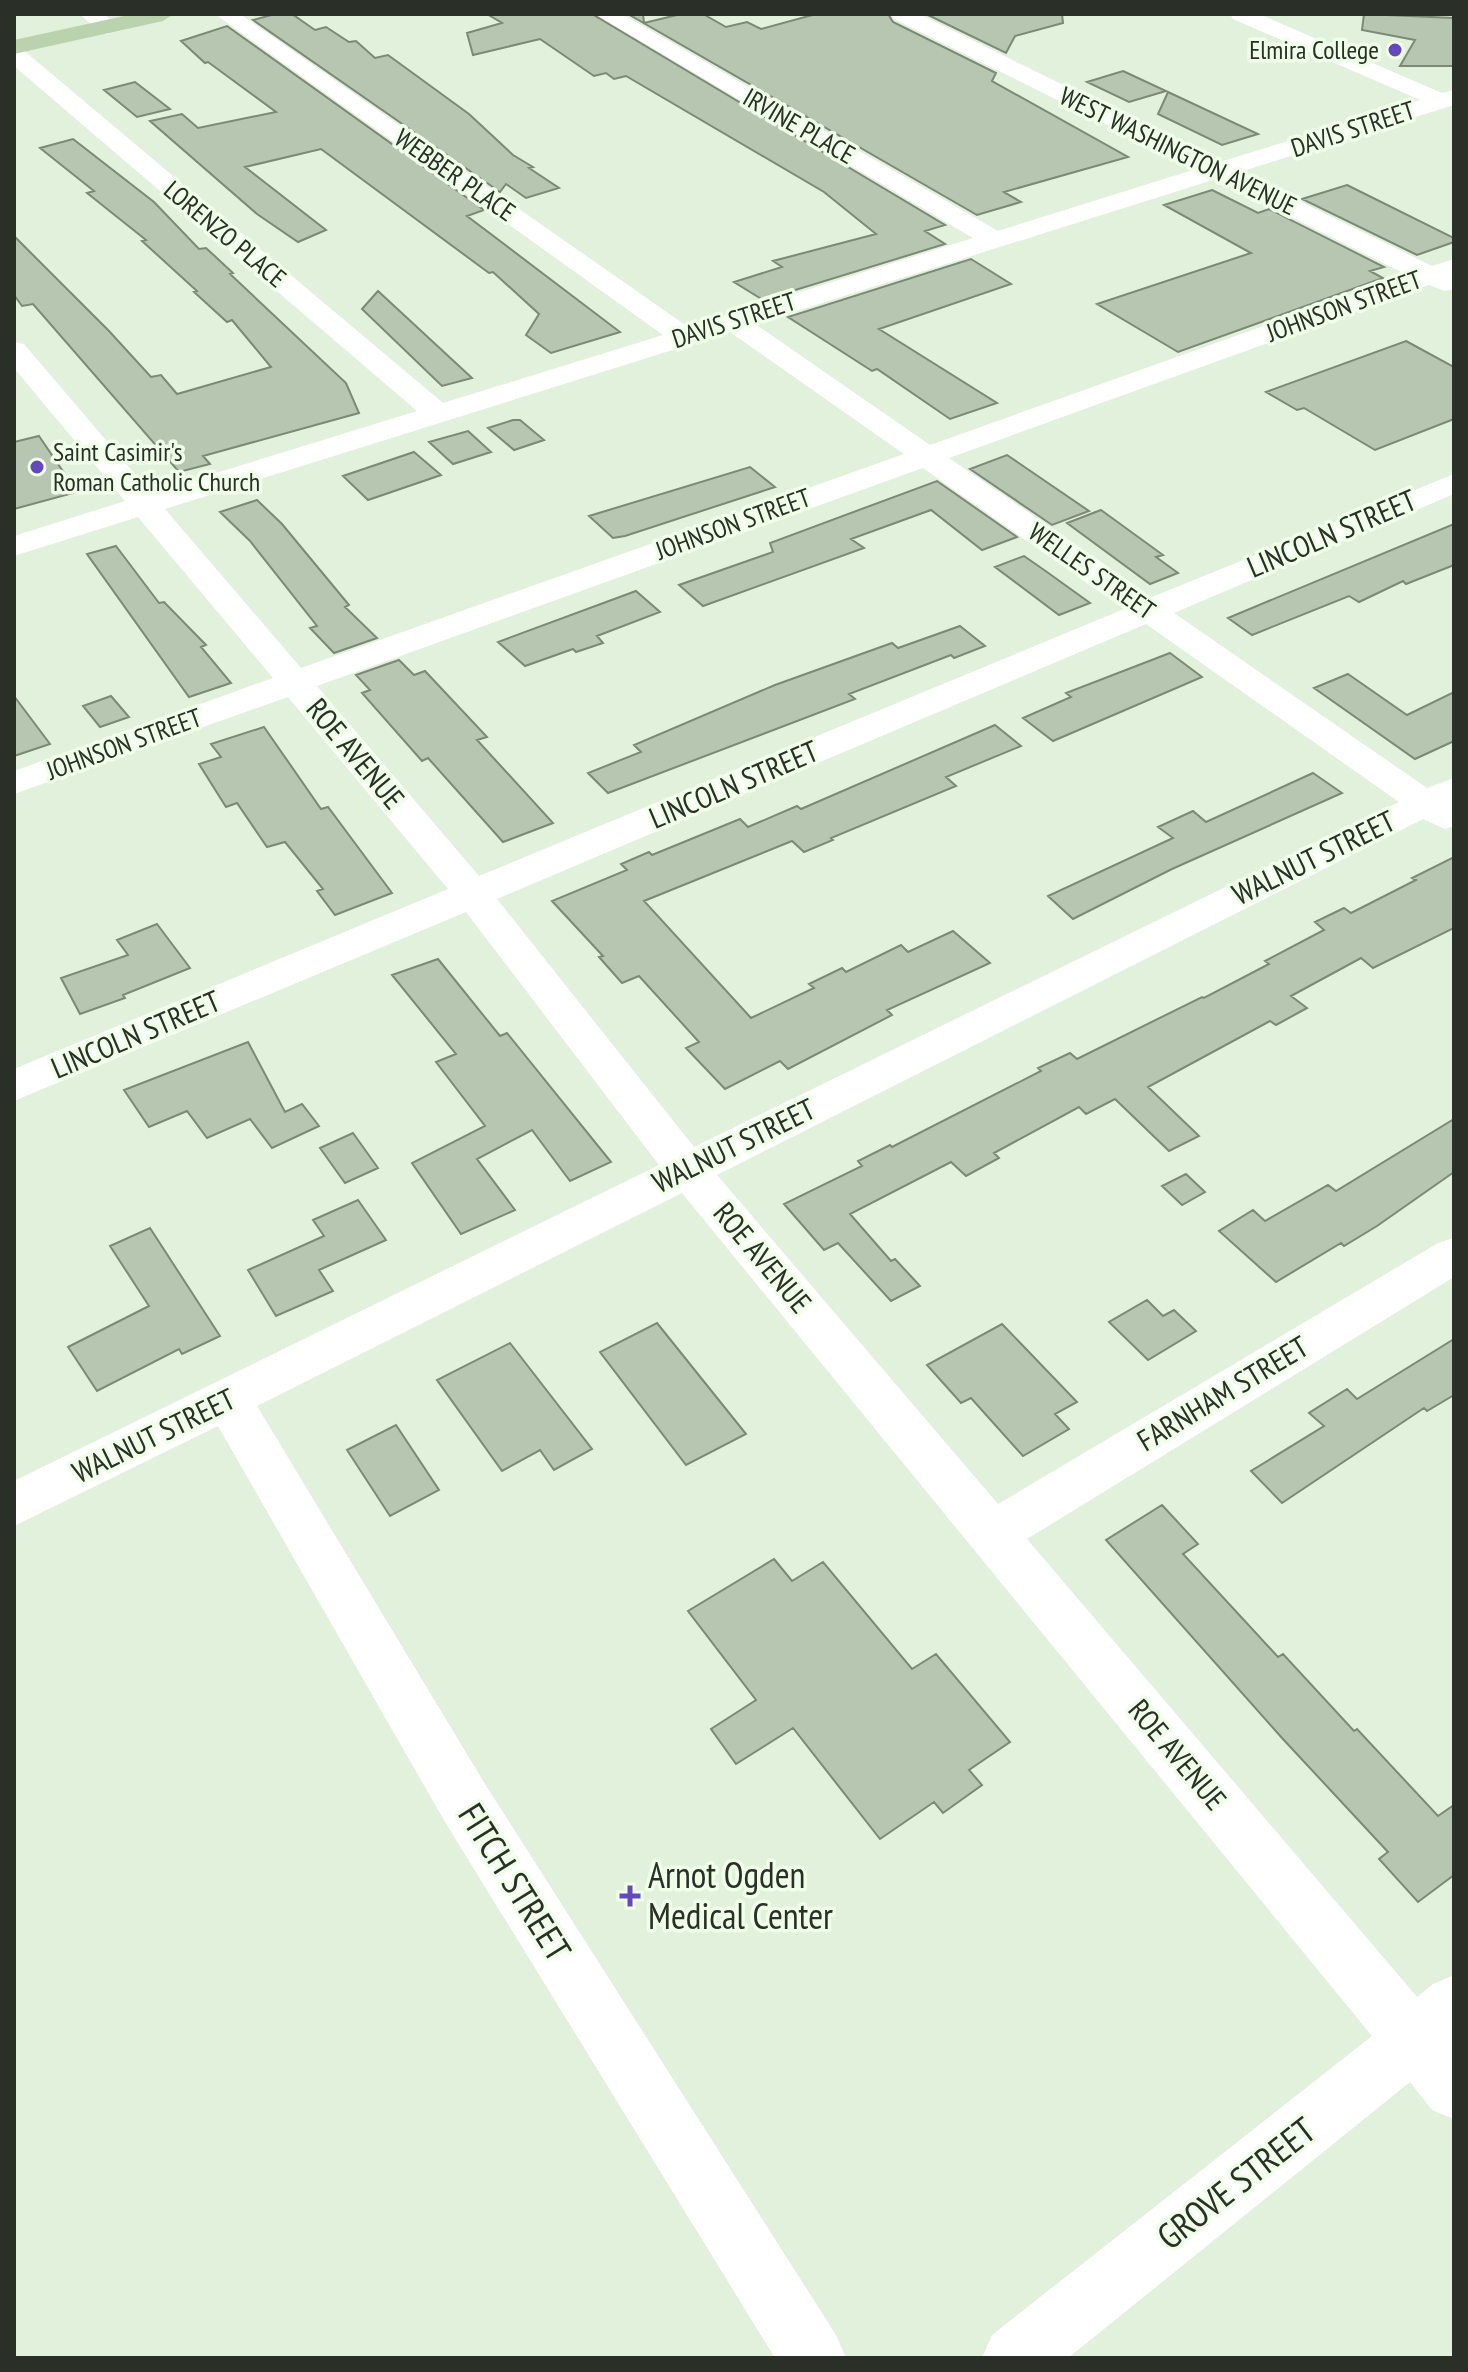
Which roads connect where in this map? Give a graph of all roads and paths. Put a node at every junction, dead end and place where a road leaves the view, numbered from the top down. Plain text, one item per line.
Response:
1 (163, 14) edge
2 (226, 14) edge
3 (606, 14) edge
4 (902, 14) edge
5 (1241, 14) edge
6 (99, 20) edge
7 (14, 47) edge
8 (14, 54) edge
9 (1448, 99) edge
10 (1219, 172) junction
11 (993, 239) junction
12 (1446, 277) edge
13 (731, 320) junction
14 (684, 337) junction
15 (14, 350) edge
16 (437, 413) junction
17 (926, 454) junction
18 (1454, 483) edge
19 (145, 505) junction
20 (14, 546) edge
21 (1149, 611) junction
22 (294, 682) junction
23 (14, 783) edge
24 (1445, 805) edge
25 (473, 894) junction
26 (14, 1086) edge
27 (687, 1169) junction
28 (1454, 1255) edge
29 (228, 1400) junction
30 (14, 1505) edge
31 (993, 1533) junction
32 (1434, 2023) edge
33 (1454, 2088) edge
34 (813, 2358) edge
35 (1015, 2358) edge

1 - 6 main road
2 - 14 street, WEBBER PLACE
3 - 11 street, IRVINE PLACE
4 - 10 street, WEST WASHINGTON AVENUE
5 - 9 street
6 - 7 main road
8 - 16 street, LORENZO PLACE
9 - 10 street, DAVIS STREET
10 - 11 street, DAVIS STREET
10 - 12 street, WEST WASHINGTON AVENUE
11 - 13 street, DAVIS STREET
12 - 17 street, JOHNSON STREET
13 - 14 street, DAVIS STREET
13 - 17 street, WELLES STREET
14 - 16 street, DAVIS STREET
15 - 19 street, ROE AVENUE
16 - 19 street, DAVIS STREET
17 - 21 street, WELLES STREET
17 - 22 street, JOHNSON STREET
18 - 21 street, LINCOLN STREET
19 - 20 street, DAVIS STREET
19 - 22 street, ROE AVENUE
21 - 24 street, WELLES STREET
21 - 25 street, LINCOLN STREET
22 - 23 street, JOHNSON STREET
22 - 25 street, ROE AVENUE
24 - 27 street, WALNUT STREET
25 - 26 street, LINCOLN STREET
25 - 27 street, ROE AVENUE
27 - 29 street, WALNUT STREET
27 - 31 street, ROE AVENUE
28 - 31 street, FARNHAM STREET
29 - 30 street, WALNUT STREET
29 - 34 street, FITCH STREET
31 - 32 street, ROE AVENUE
32 - 33 street, ROE AVENUE
32 - 35 street, GROVE STREET

